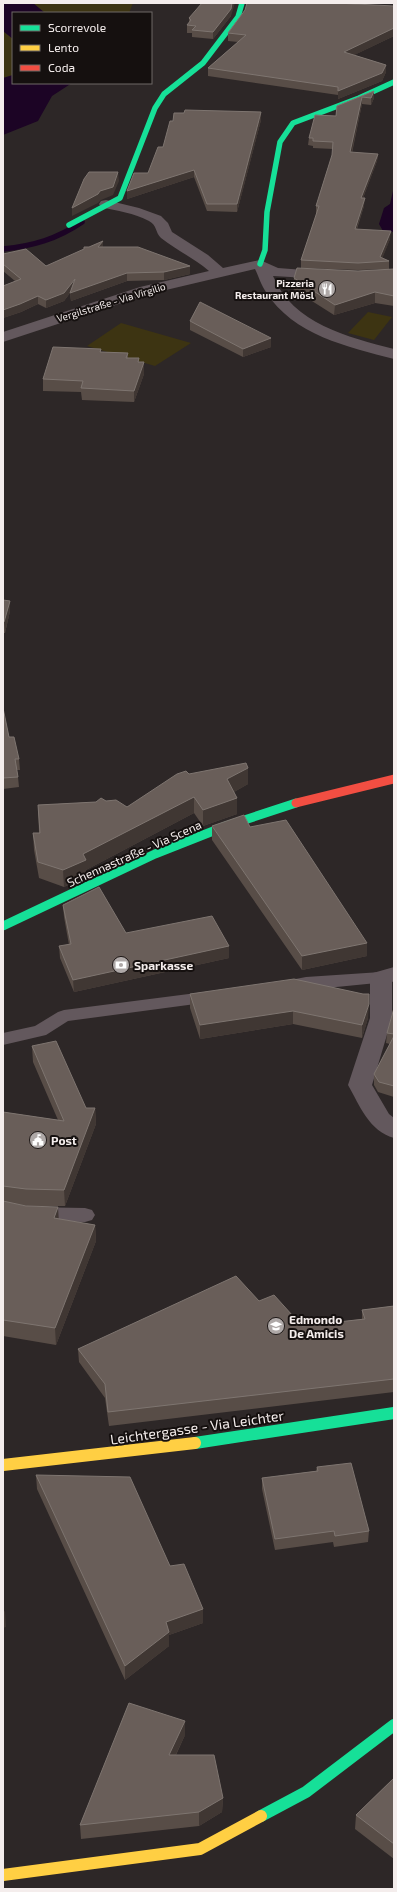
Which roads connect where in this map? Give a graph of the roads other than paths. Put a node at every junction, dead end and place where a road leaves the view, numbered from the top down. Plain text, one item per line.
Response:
1 (242, 3) edge
2 (393, 83) edge
3 (106, 204) junction
4 (69, 225) dead end
5 (260, 264) junction
6 (220, 273) junction
7 (336, 275) edge
8 (3, 337) edge
9 (394, 354) edge
10 (394, 779) edge
11 (3, 926) edge
12 (388, 976) edge
13 (268, 988) edge
14 (230, 994) edge
15 (3, 1039) edge
16 (394, 1130) edge
17 (3, 1210) edge
18 (85, 1214) dead end
19 (394, 1413) edge
20 (3, 1465) edge
21 (394, 1725) edge
22 (3, 1875) edge

1 - 3 street
2 - 5 street
3 - 4 street
3 - 6 street
5 - 6 street, Vergilstraße - Via Virgilio
5 - 7 street
5 - 9 street
6 - 8 street, Vergilstraße - Via Virgilio
10 - 11 street, Schennastraße - Via Scena
12 - 13 lane
12 - 16 street
14 - 15 lane
17 - 18 lane
19 - 20 street, Leichtergasse - Via Leichter
21 - 22 street

